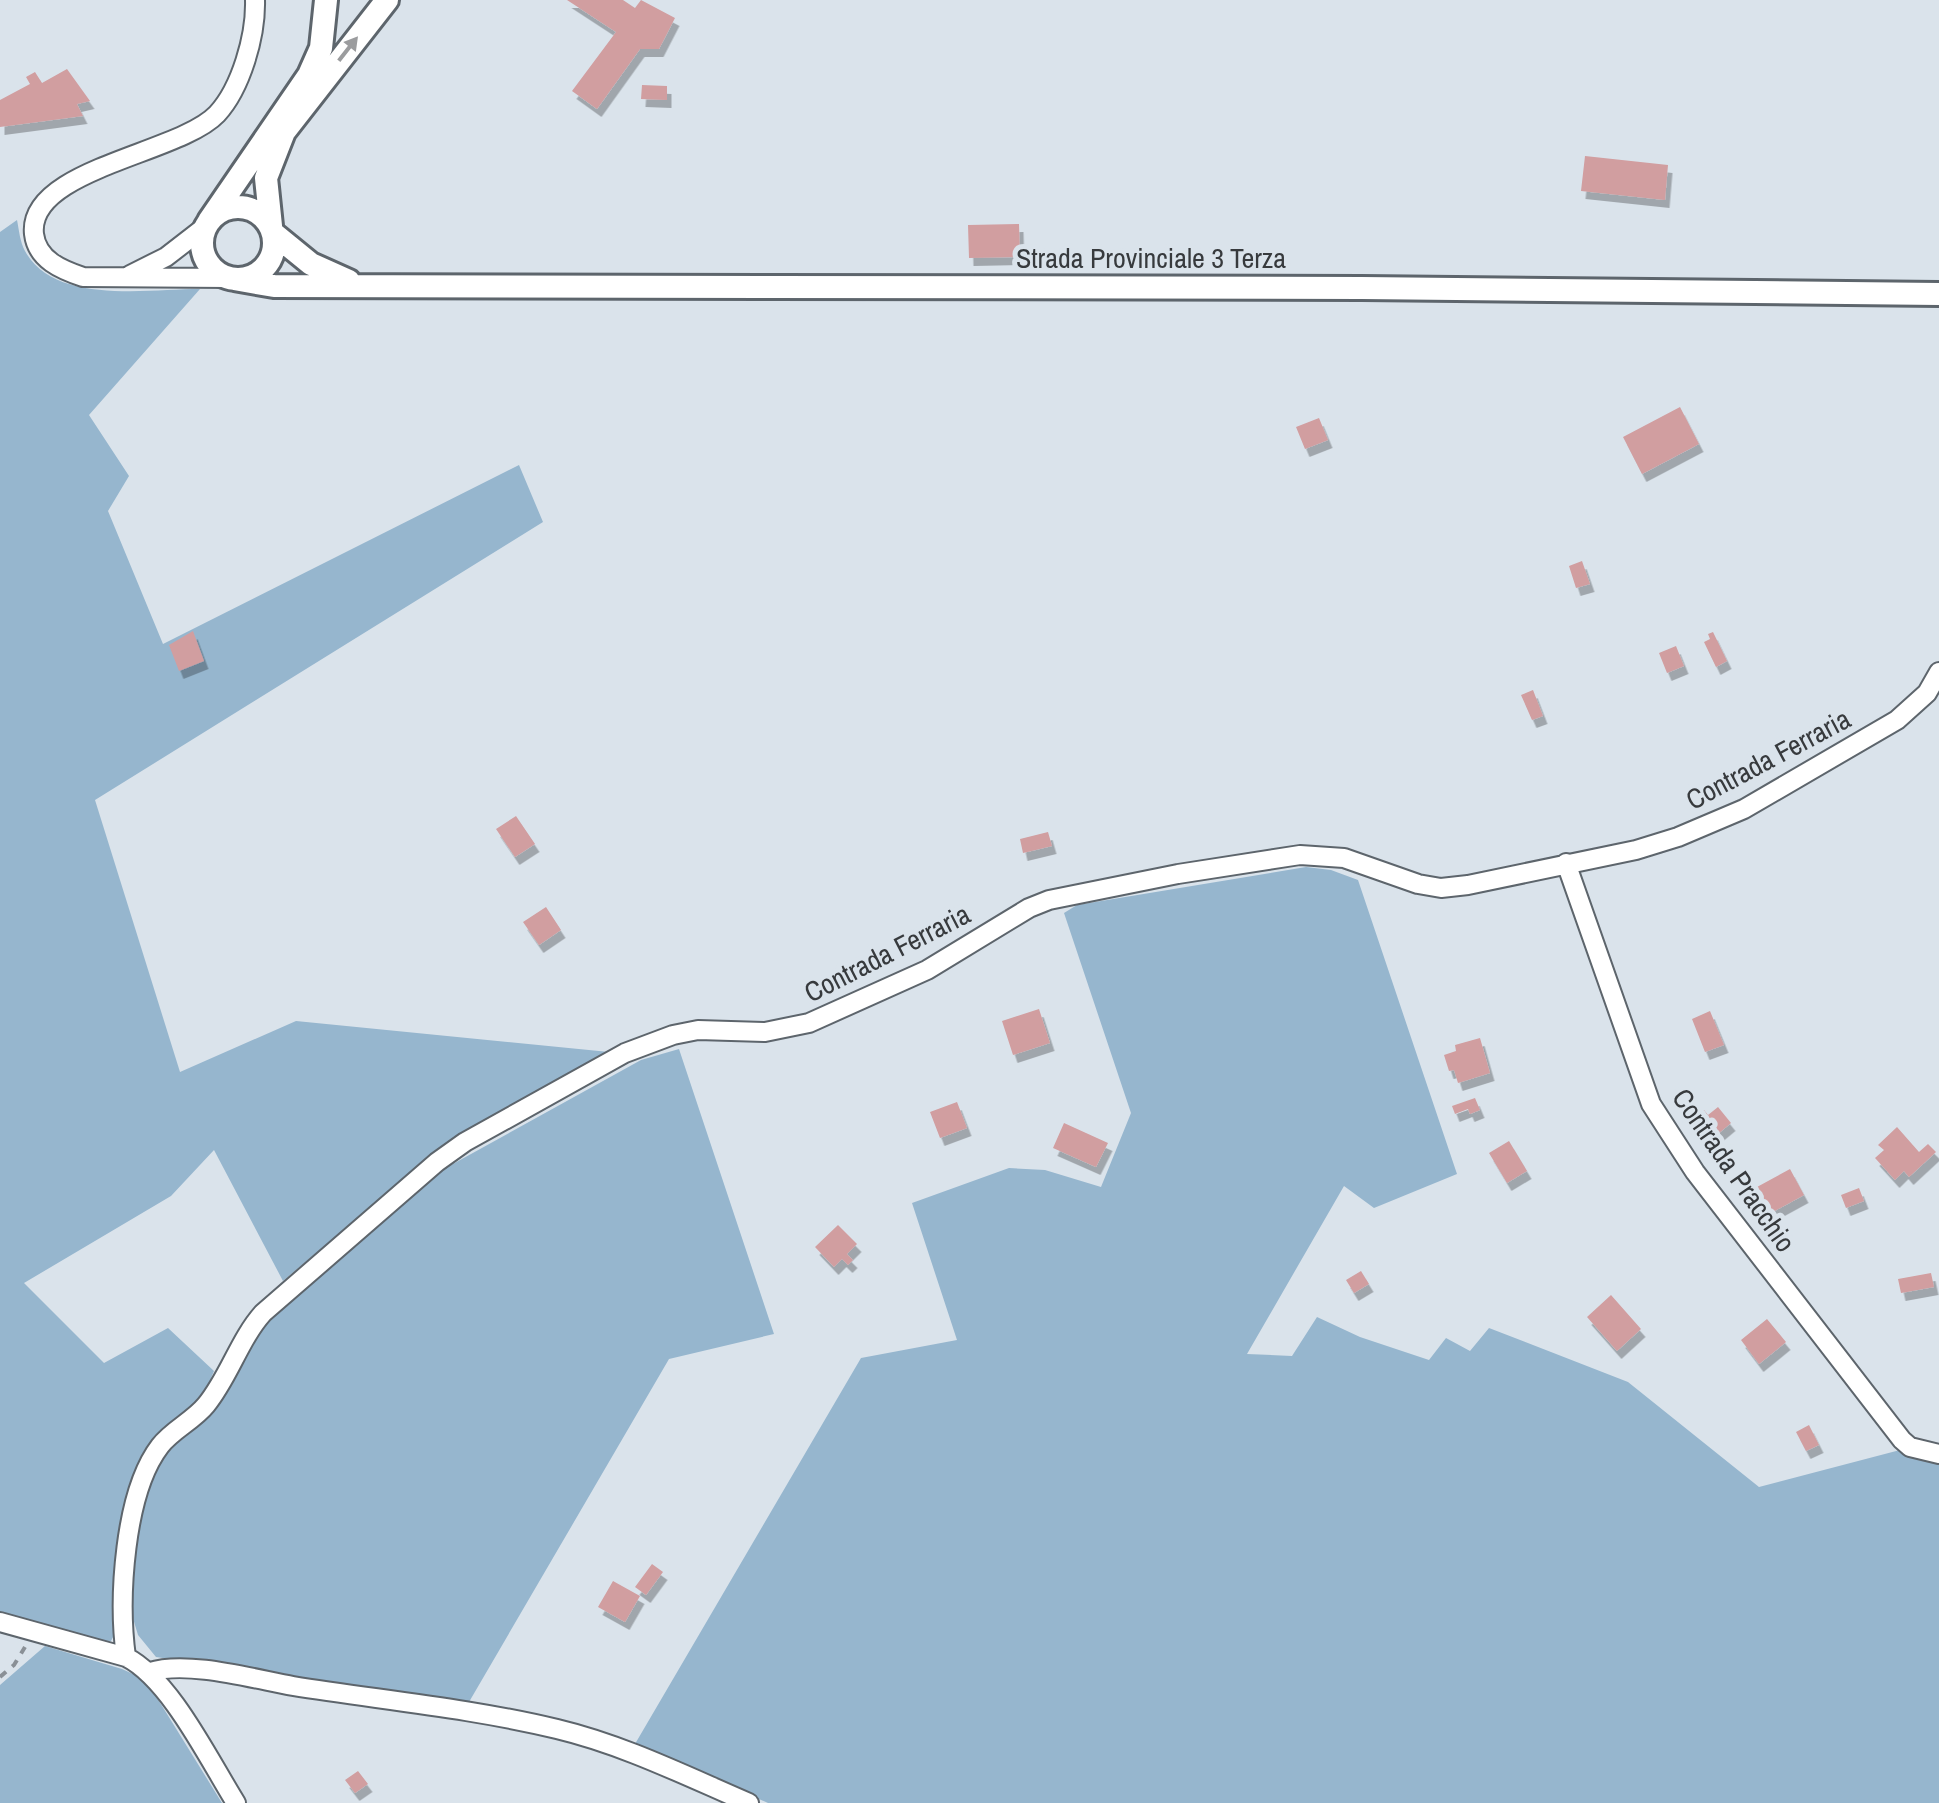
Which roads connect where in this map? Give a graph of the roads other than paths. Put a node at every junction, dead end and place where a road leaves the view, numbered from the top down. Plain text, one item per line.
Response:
1 (255, 0) edge
2 (326, 0) edge
3 (387, 0) edge
4 (208, 223) junction
5 (272, 229) junction
6 (130, 276) junction
7 (232, 279) junction
8 (362, 284) junction
9 (1939, 294) edge
10 (1939, 672) edge
11 (1566, 862) junction
12 (1939, 1454) edge
13 (0, 1622) edge
14 (126, 1656) junction
15 (150, 1672) junction
16 (236, 1803) edge
17 (749, 1803) edge

1 - 6 street
2 - 4 street
5 -> 3 street
4 - 5 street
4 - 6 street
4 - 7 street
5 - 7 street
5 - 8 street
6 - 7 street
7 - 8 street, Strada Provinciale 3 Terza
8 - 9 street, Strada Provinciale 3 Terza
10 - 11 street, Contrada Ferraria
11 - 12 street, Contrada Pracchio
11 - 14 street, Contrada Ferraria
13 - 14 street
14 - 15 street
15 - 16 street
15 - 17 street

